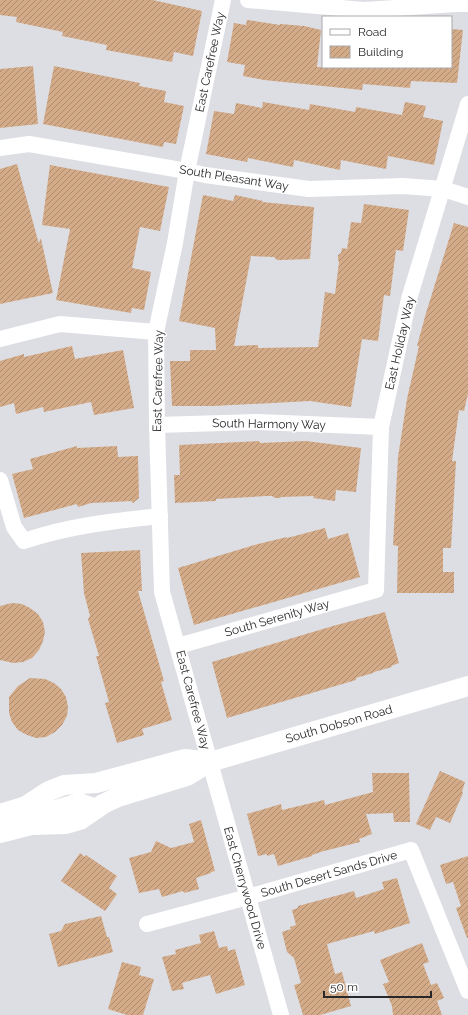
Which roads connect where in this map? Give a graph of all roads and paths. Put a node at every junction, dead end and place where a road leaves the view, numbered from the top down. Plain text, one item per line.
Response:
1 (222, 0) edge
2 (248, 0) edge
3 (468, 4) edge
4 (468, 104) edge
5 (0, 148) edge
6 (187, 170) junction
7 (443, 189) junction
8 (468, 197) edge
9 (156, 332) junction
10 (0, 339) edge
11 (157, 425) junction
12 (381, 427) junction
13 (0, 480) edge
14 (160, 516) junction
15 (376, 590) joint
16 (178, 646) junction
17 (468, 686) edge
18 (210, 762) junction
19 (161, 775) junction
20 (89, 783) junction
21 (26, 806) junction
22 (96, 809) junction
23 (0, 814) edge
24 (31, 825) junction
25 (0, 833) edge
26 (248, 897) junction
27 (146, 924) dead end
28 (468, 991) edge
29 (281, 1015) edge

1 - 6 street, East Carefree Way
2 - 3 street
4 - 7 street, East Holiday Way
5 - 6 street, South Pleasant Way
6 - 7 street, South Pleasant Way
6 - 9 street, East Carefree Way
7 - 8 street, South Pleasant Way
7 - 12 street, East Holiday Way
9 - 10 street
9 - 11 street, East Carefree Way
11 - 12 street, South Harmony Way
11 - 14 street, East Carefree Way
12 - 15 street, East Holiday Way
13 - 14 street
14 - 16 street, East Carefree Way
15 - 16 street, South Serenity Way
16 - 18 street, East Carefree Way
17 - 18 street, South Dobson Road
18 - 19 street, South Dobson Road
18 - 26 street, East Cherrywood Drive
19 - 20 street, South Dobson Road
19 - 22 street, South Dobson Road
20 - 21 street, South Dobson Road
20 - 22 street
21 - 23 street, South Dobson Road
21 - 24 street
22 - 24 street, South Dobson Road
24 - 25 street, South Dobson Road
26 - 27 street, South Desert Sands Drive
26 - 28 street, South Desert Sands Drive
26 - 29 street, East Cherrywood Drive

